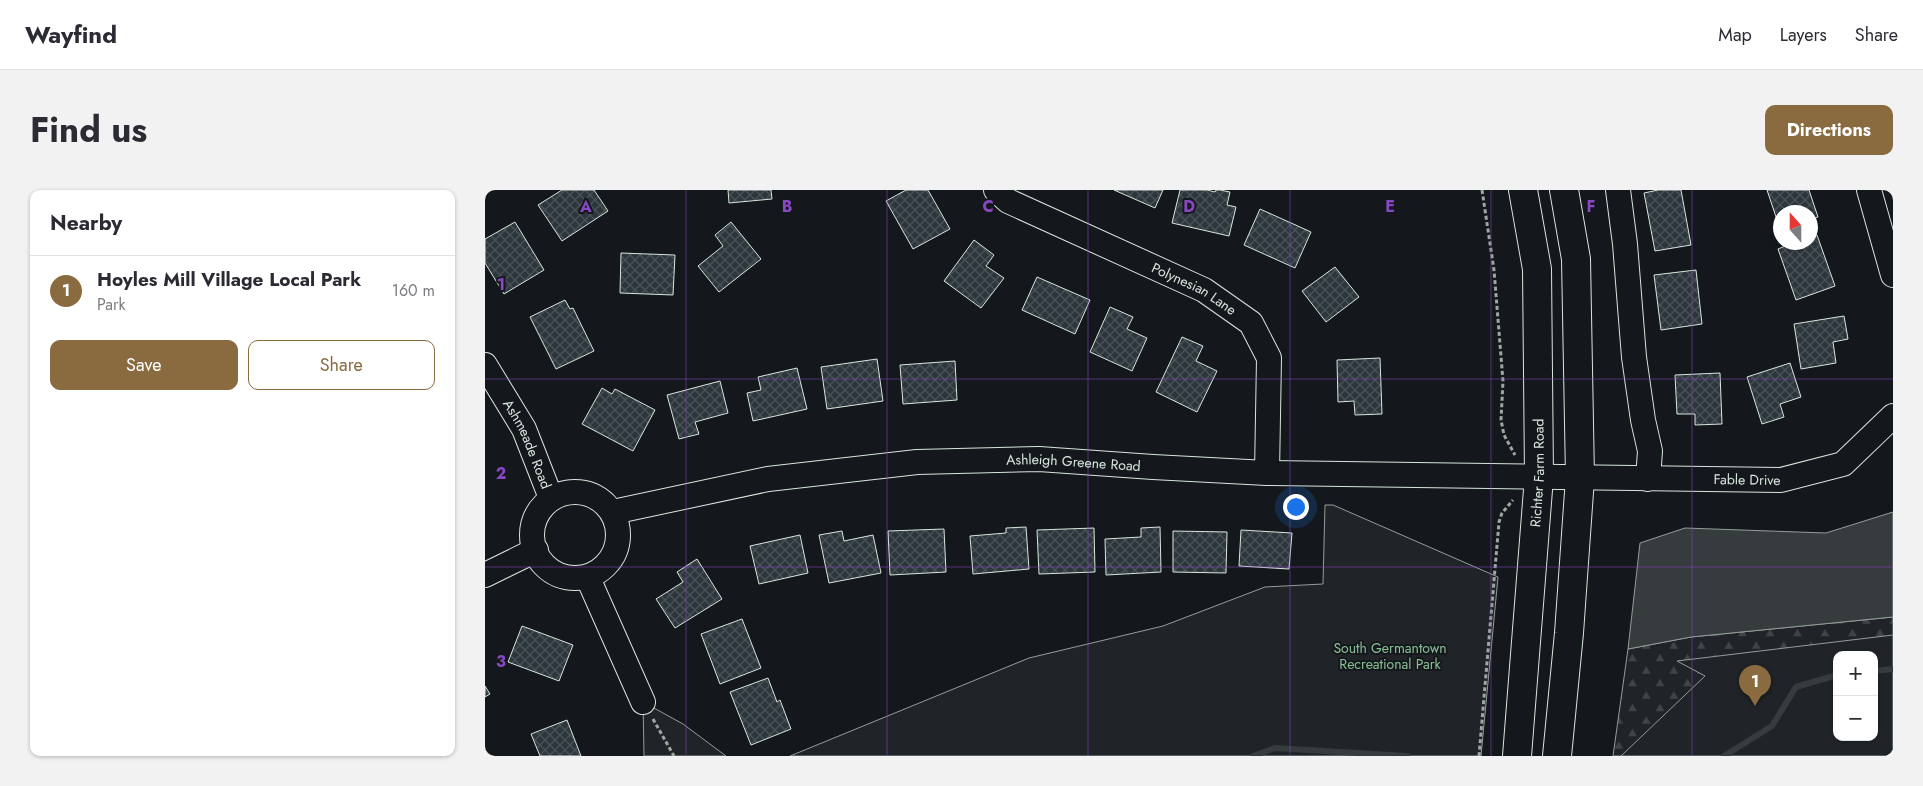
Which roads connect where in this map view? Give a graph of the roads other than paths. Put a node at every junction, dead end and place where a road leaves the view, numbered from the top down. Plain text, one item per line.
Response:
1 (996, 190) edge
2 (1523, 190) edge
3 (1564, 190) edge
4 (1618, 190) edge
5 (1869, 190) edge
6 (1893, 275) edge
7 (485, 365) edge
8 (1893, 416) edge
9 (1267, 473) junction
10 (1539, 478) junction
11 (1579, 478) junction
12 (1648, 479) junction
13 (551, 498) junction
14 (613, 512) junction
15 (536, 550) junction
16 (485, 575) edge
17 (588, 578) junction
18 (643, 702) road end
19 (1517, 756) edge
20 (1557, 756) edge

1 - 9 street, Polynesian Lane
2 - 10 main road, Richter Farm Road
3 - 11 main road
4 - 12 street
5 - 6 street
7 - 13 street, Ashmeade Road
8 - 12 street, Fable Drive
9 - 10 street, Ashleigh Greene Road
9 - 14 street, Ashleigh Greene Road
10 - 11 street, Fable Drive
10 - 19 main road, Richter Farm Road
11 - 12 street, Fable Drive
11 - 20 main road
13 - 14 street
13 - 15 street
14 - 17 street
15 - 16 street
15 - 17 street
17 - 18 street

